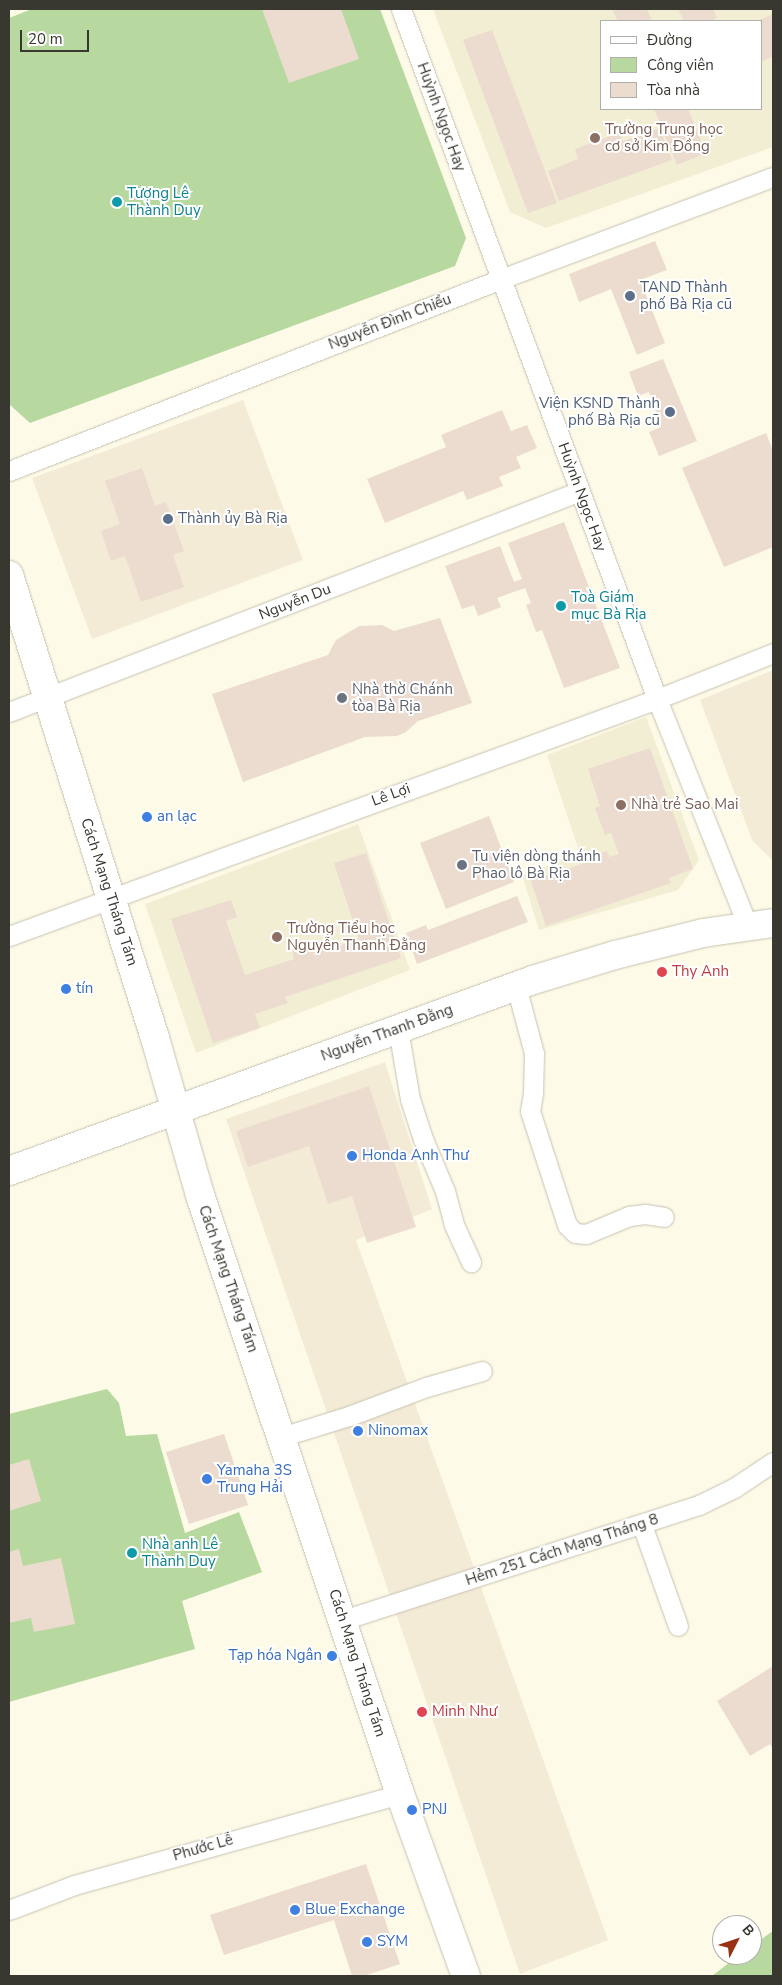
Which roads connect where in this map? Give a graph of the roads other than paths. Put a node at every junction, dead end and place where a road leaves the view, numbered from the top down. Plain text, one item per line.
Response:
1 (401, 9) edge
2 (773, 177) edge
3 (501, 279) junction
4 (9, 471) edge
5 (580, 491) junction
6 (9, 575) edge
7 (773, 653) edge
8 (47, 698) junction
9 (657, 699) junction
10 (9, 712) edge
11 (111, 897) junction
12 (761, 925) edge
13 (9, 936) edge
14 (516, 986) junction
15 (398, 1029) junction
16 (174, 1110) junction
17 (9, 1171) edge
18 (664, 1217) dead end
19 (471, 1262) dead end
20 (482, 1371) dead end
21 (281, 1437) junction
22 (773, 1462) edge
23 (642, 1525) junction
24 (343, 1620) junction
25 (678, 1626) dead end
26 (400, 1794) junction
27 (9, 1910) edge
28 (466, 1976) edge

1 - 3 street, Huỳnh Ngọc Hay
2 - 3 street, Nguyễn Đình Chiểu
3 - 4 street, Nguyễn Đình Chiểu
3 - 5 street, Huỳnh Ngọc Hay
5 - 8 street, Nguyễn Du
5 - 9 street, Huỳnh Ngọc Hay
6 - 8 main road, Cách Mạng Tháng Tám
7 - 9 street, Lê Lợi
8 - 10 street, Nguyễn Du
8 - 11 main road, Cách Mạng Tháng Tám
9 - 11 street, Lê Lợi
9 - 12 street, Huỳnh Ngọc Hay
11 - 13 street, Lê Lợi
11 - 16 main road, Cách Mạng Tháng Tám
12 - 14 main road, Nguyễn Thanh Đằng
14 - 15 main road, Nguyễn Thanh Đằng
14 - 18 street
15 - 16 main road, Nguyễn Thanh Đằng
15 - 19 street
16 - 17 main road, Nguyễn Thanh Đằng
16 - 21 main road, Cách Mạng Tháng Tám
20 - 21 street
21 - 24 main road, Cách Mạng Tháng Tám
22 - 23 street, Hẻm 251 Cách Mạng Tháng 8
23 - 24 street, Hẻm 251 Cách Mạng Tháng 8
23 - 25 street
24 - 26 main road, Cách Mạng Tháng Tám
26 - 27 street, Phước Lễ
26 - 28 main road, Cách Mạng Tháng Tám

